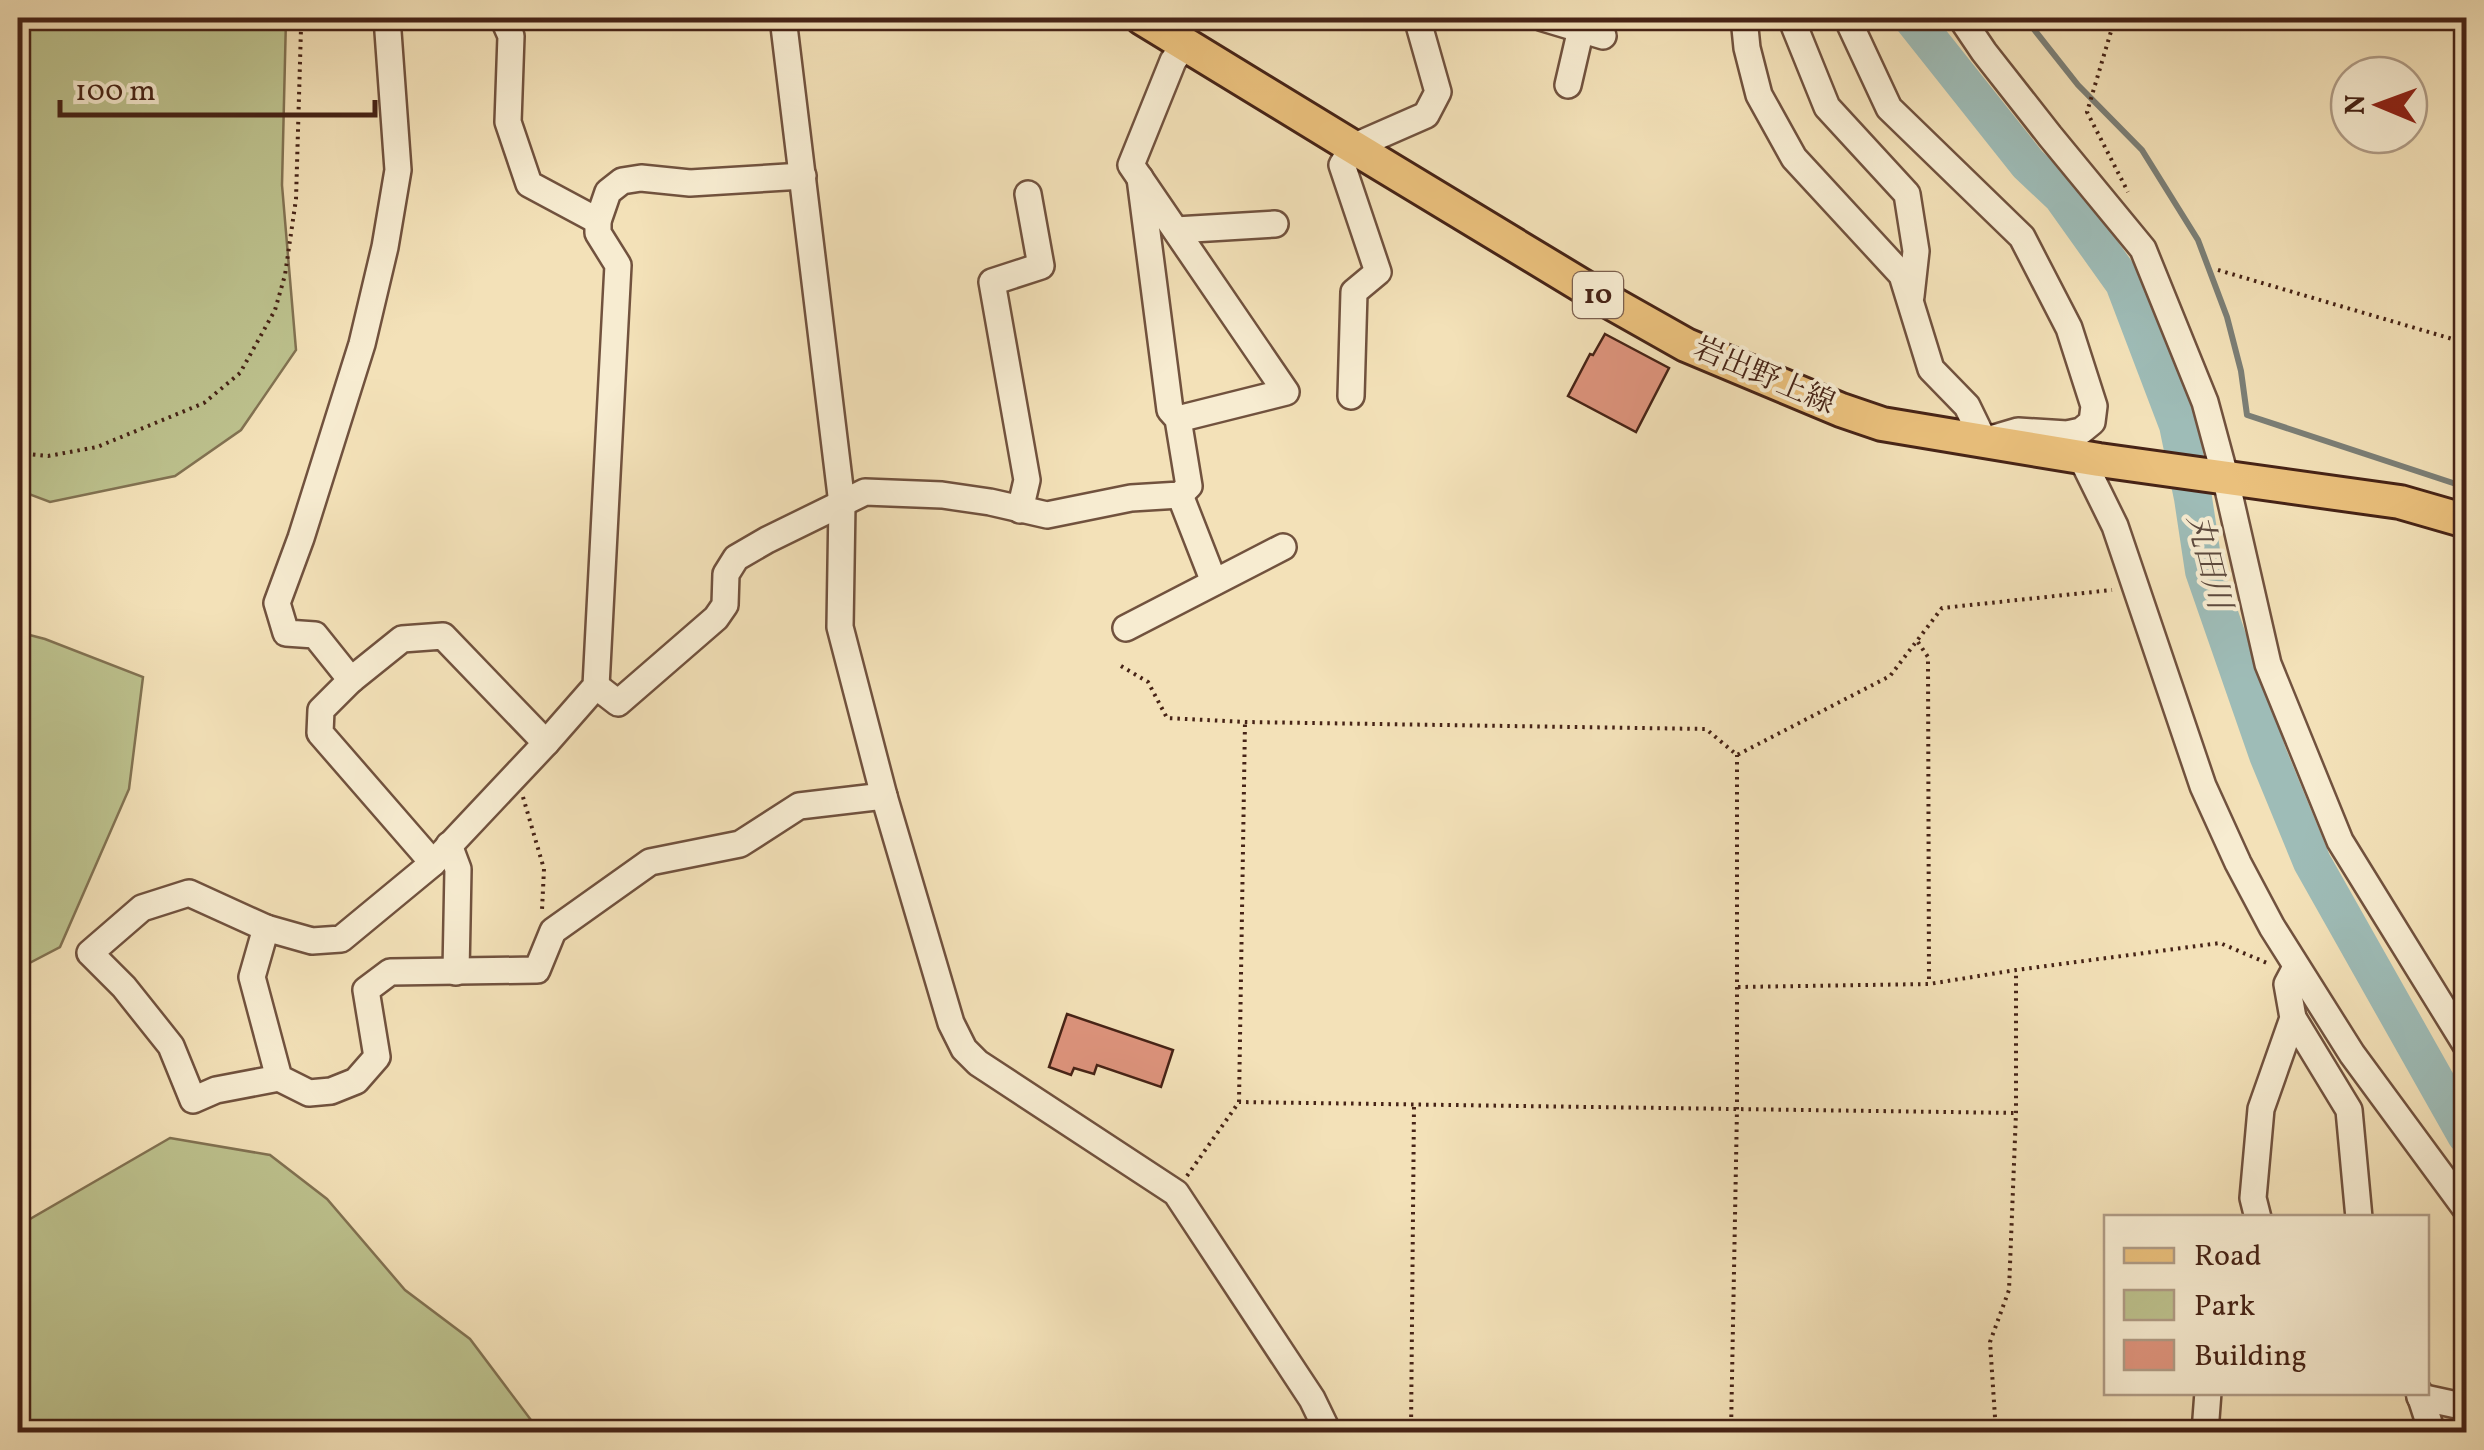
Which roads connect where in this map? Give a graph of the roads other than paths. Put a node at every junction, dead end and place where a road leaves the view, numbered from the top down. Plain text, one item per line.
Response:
1 (387, 18) edge
2 (503, 18) edge
3 (782, 18) edge
4 (1142, 18) edge
5 (1417, 18) edge
6 (1543, 18) edge
7 (1744, 18) edge
8 (1791, 18) edge
9 (1847, 18) edge
10 (1961, 18) edge
11 (1185, 44) junction
12 (1568, 85) dead end
13 (1353, 148) junction
14 (803, 176) junction
15 (1140, 178) junction
16 (1028, 194) dead end
17 (598, 221) junction
18 (1276, 224) dead end
19 (1176, 230) junction
20 (1910, 301) junction
21 (1351, 396) dead end
22 (1178, 420) junction
23 (1984, 441) junction
24 (2090, 458) junction
25 (2220, 476) junction
26 (1180, 495) junction
27 (842, 504) junction
28 (1020, 510) junction
29 (2466, 521) edge
30 (1283, 548) dead end
31 (1214, 582) junction
32 (1126, 628) dead end
33 (351, 680) junction
34 (596, 686) junction
35 (546, 743) junction
36 (884, 796) junction
37 (441, 854) junction
38 (266, 928) junction
39 (2296, 967) junction
40 (456, 972) junction
41 (2293, 1018) junction
42 (2466, 1044) edge
43 (280, 1078) junction
44 (2466, 1209) edge
45 (2257, 1215) edge
46 (2358, 1215) edge
47 (2208, 1395) edge
48 (2419, 1395) edge
49 (2466, 1407) edge
50 (1328, 1432) edge
51 (2205, 1432) edge
52 (2432, 1432) edge

1 - 33 street
2 - 17 street
3 - 14 street
4 - 11 main road, 岩出野上線 / 10
5 - 13 street
6 - 12 street
7 - 20 street
8 - 20 street
9 - 23 street
10 - 25 street
11 - 13 main road, 岩出野上線 / 10
11 - 15 street
13 - 21 street
13 - 23 main road, 岩出野上線 / 10
14 - 17 street
14 - 27 street
15 - 19 street
15 - 22 street
16 - 28 street
17 - 34 street
18 - 19 street
19 - 22 street
20 - 23 street
22 - 26 street
23 - 24 main road, 岩出野上線 / 10
24 - 25 main road, 岩出野上線 / 10
24 - 39 street
25 - 29 main road, 岩出野上線 / 10
25 - 42 street
26 - 28 street
26 - 31 street
27 - 28 street
27 - 34 street
27 - 36 street
30 - 31 street
31 - 32 street
33 - 35 street
33 - 37 street
34 - 35 street
35 - 37 street
36 - 40 street
36 - 50 street
37 - 38 street
37 - 40 street
38 - 43 street
38 - 43 street
39 - 41 street
39 - 44 street
40 - 43 street
41 - 45 street
41 - 46 street
47 - 51 street
48 - 49 street
48 - 52 street

